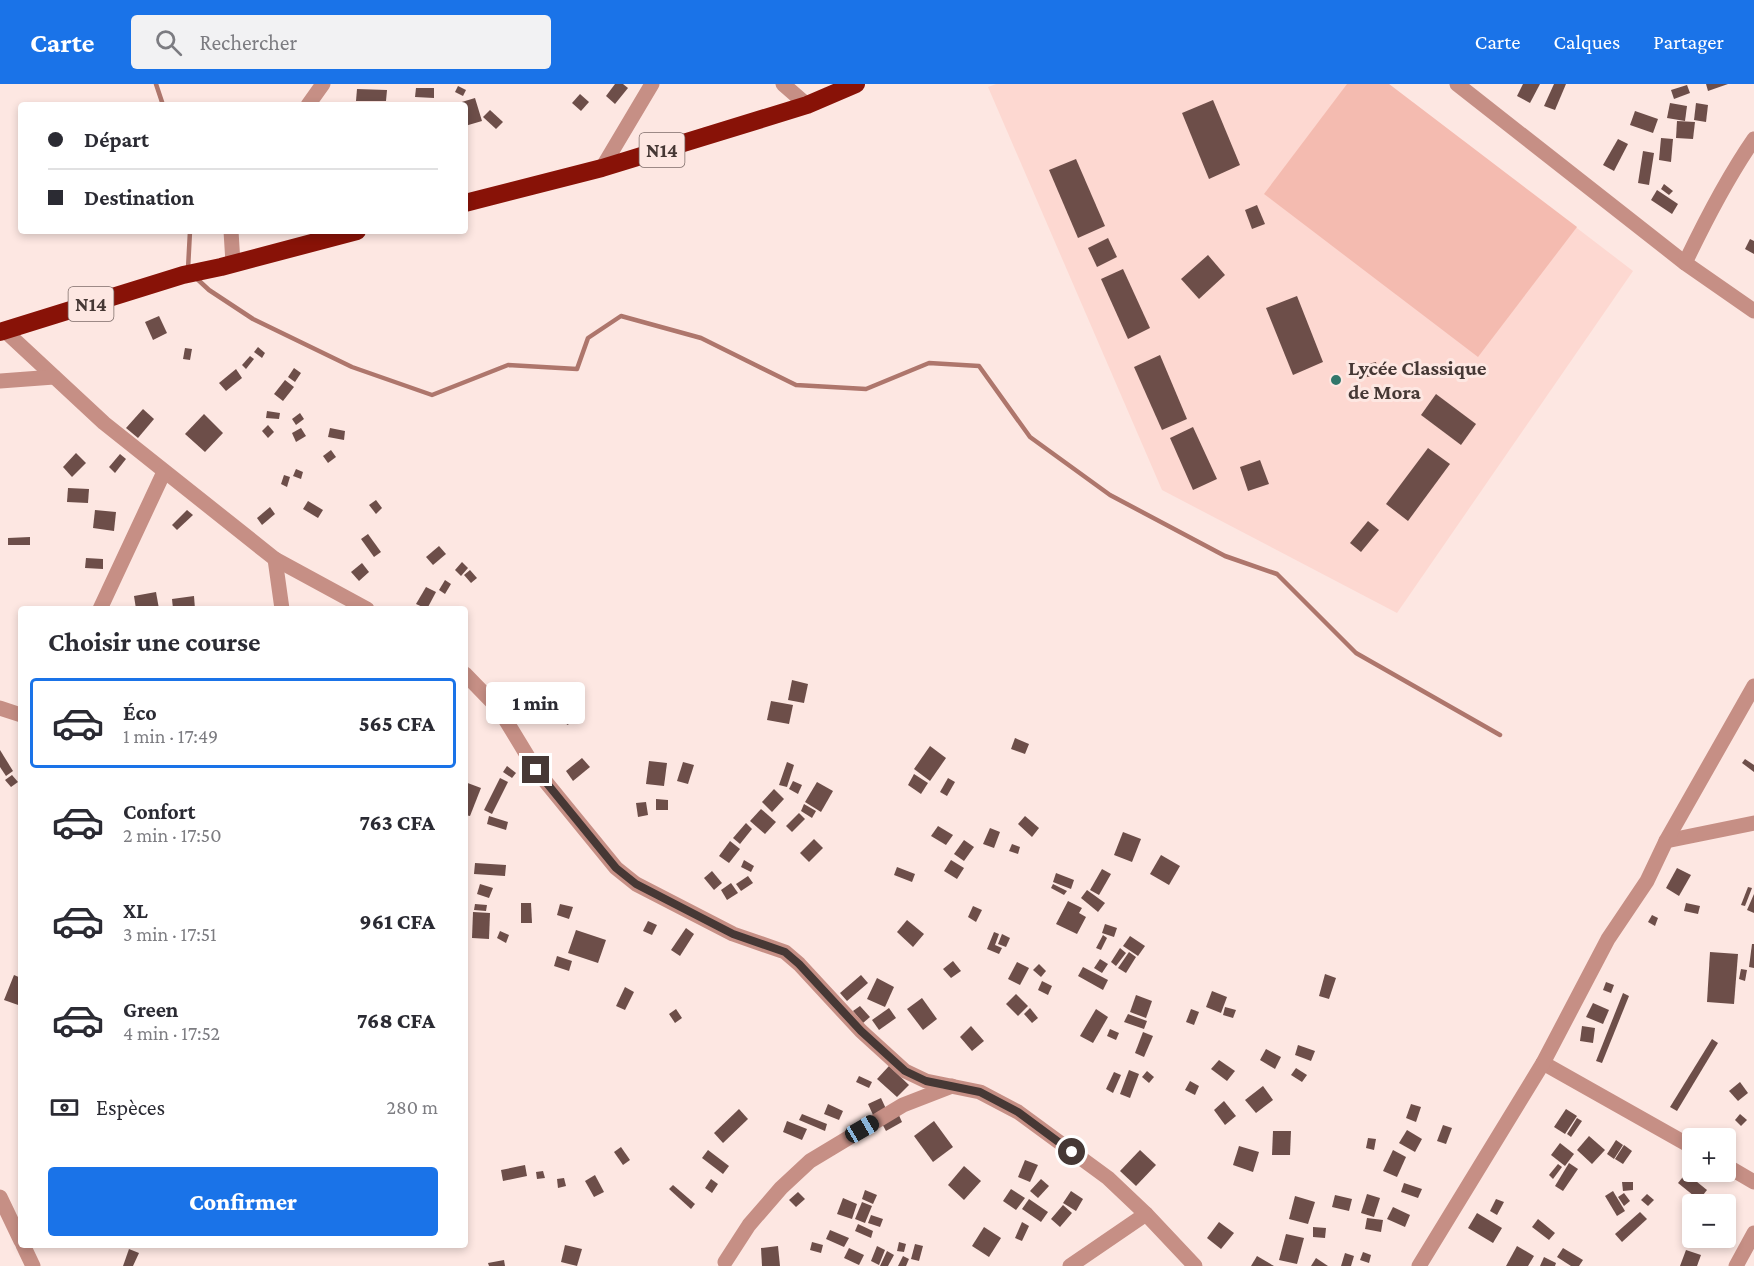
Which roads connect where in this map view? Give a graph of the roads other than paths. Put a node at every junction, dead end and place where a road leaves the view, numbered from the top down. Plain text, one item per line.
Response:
1 (323, 84) edge
2 (652, 84) edge
3 (783, 84) edge
4 (856, 84) edge
5 (1457, 84) edge
6 (310, 102) edge
7 (807, 105) junction
8 (1754, 140) edge
9 (602, 168) junction
10 (468, 202) edge
11 (231, 234) edge
12 (346, 234) edge
13 (1685, 263) junction
14 (227, 265) junction
15 (1754, 311) edge
16 (3, 331) edge
17 (54, 377) junction
18 (0, 381) edge
19 (164, 472) junction
20 (275, 559) junction
21 (101, 606) edge
22 (282, 606) edge
23 (361, 606) edge
24 (468, 677) edge
25 (1754, 686) edge
26 (0, 708) edge
27 (18, 713) edge
28 (1754, 823) edge
29 (1666, 841) junction
30 (1543, 1063) junction
31 (952, 1086) junction
32 (1682, 1141) edge
33 (1736, 1171) edge
34 (1754, 1182) edge
35 (0, 1197) edge
36 (1146, 1214) junction
37 (1754, 1233) edge
38 (18, 1235) edge
39 (24, 1248) edge
40 (725, 1262) dead end
41 (33, 1266) edge
42 (1070, 1266) edge
43 (1195, 1266) edge
44 (1419, 1266) edge
45 (1736, 1266) edge

1 - 6 street
2 - 9 street
3 - 7 street
4 - 7 highway, N14
5 - 13 street
7 - 9 highway, N14
8 - 13 street
9 - 10 highway, N14
11 - 14 street
12 - 14 highway, N14
13 - 15 street
14 - 16 highway, N14
16 - 17 street
17 - 18 street
17 - 19 street
19 - 20 street
19 - 21 street
20 - 22 street
20 - 23 street
24 - 31 street
25 - 29 street
26 - 27 street
28 - 29 street
29 - 30 street
30 - 32 street
30 - 44 street
31 - 36 street
31 - 40 street
33 - 34 street
35 - 38 street
36 - 42 street
36 - 43 street
37 - 45 street
39 - 41 street

